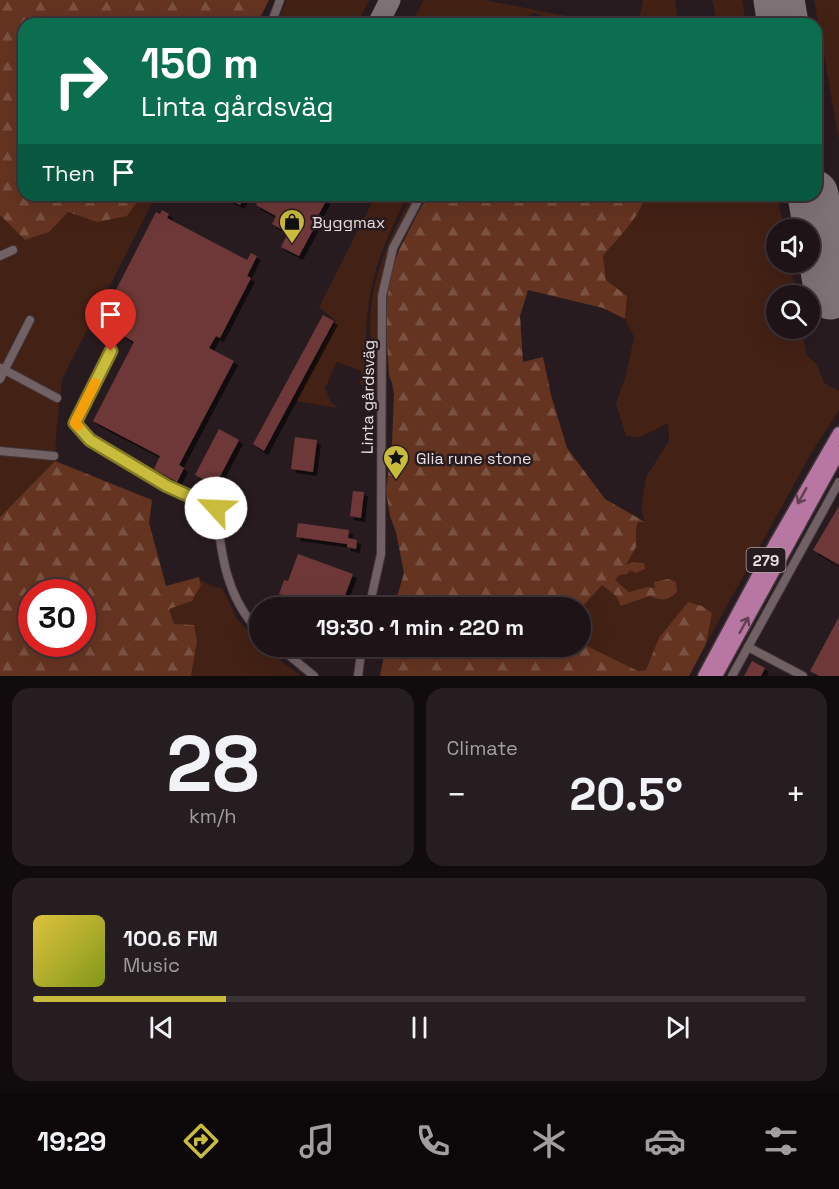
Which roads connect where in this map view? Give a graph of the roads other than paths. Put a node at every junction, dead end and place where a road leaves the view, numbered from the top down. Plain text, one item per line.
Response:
1 (280, 0) edge
2 (273, 18) edge
3 (418, 201) edge
4 (13, 250) dead end
5 (0, 256) edge
6 (30, 320) dead end
7 (111, 351) dead end
8 (2, 369) edge
9 (0, 379) edge
10 (57, 398) dead end
11 (839, 433) edge
12 (0, 451) edge
13 (839, 452) edge
14 (54, 456) dead end
15 (839, 482) edge
16 (371, 597) edge
17 (249, 622) edge
18 (748, 647) junction
19 (291, 657) edge
20 (361, 657) edge
21 (314, 676) edge
22 (358, 676) edge
23 (704, 676) edge
24 (716, 676) edge
25 (732, 676) edge
26 (802, 676) edge

1 - 2 street
3 - 16 street, Linta gårdsväg
4 - 5 street
6 - 8 street
7 - 17 street
8 - 9 street
8 - 10 street
11 -> 23 main road, 279
12 - 14 street
24 -> 13 main road, 279
15 - 18 street
18 - 25 street
18 - 26 street
19 - 21 street
20 - 22 street

